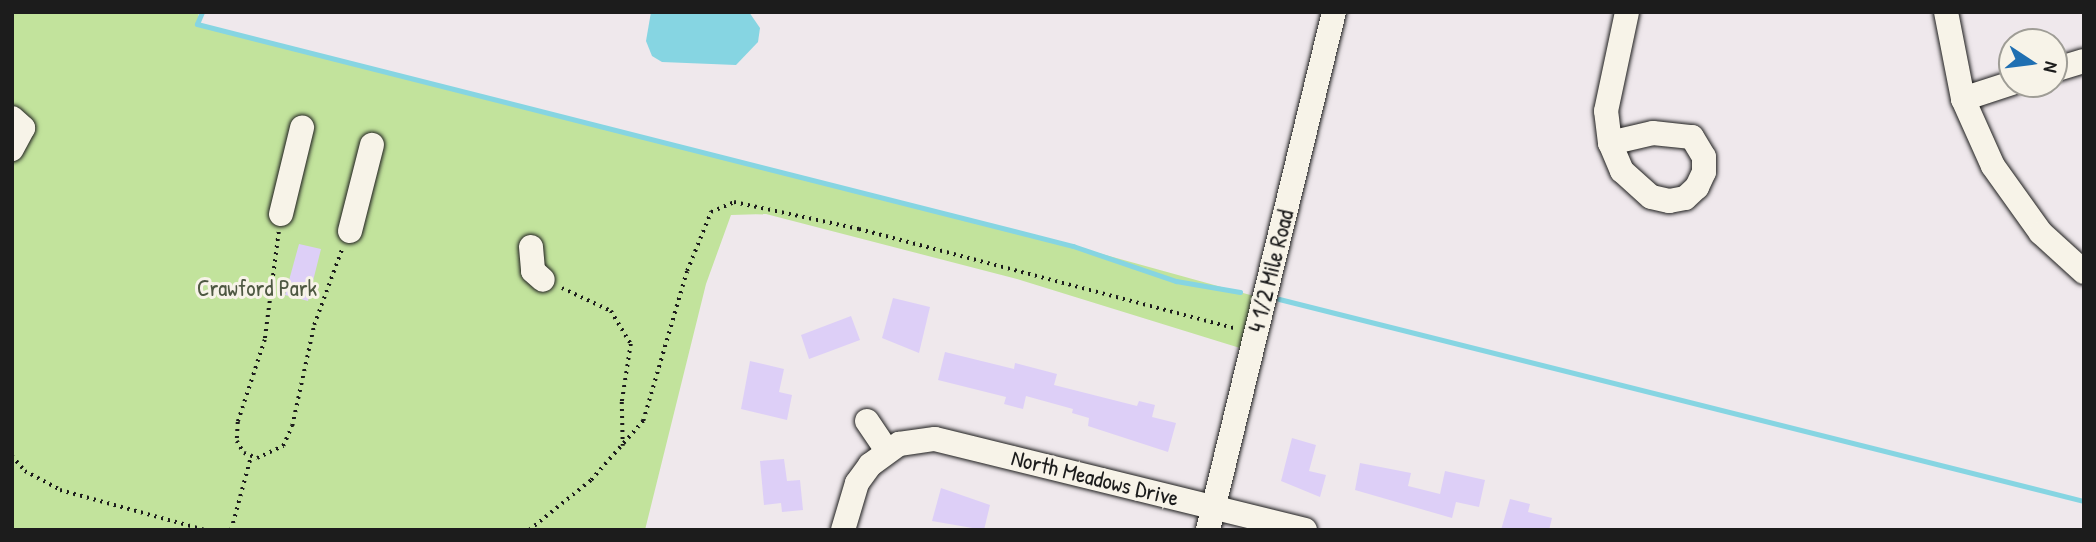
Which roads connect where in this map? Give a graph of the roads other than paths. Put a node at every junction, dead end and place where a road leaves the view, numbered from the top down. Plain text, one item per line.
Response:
1 (1334, 12) edge
2 (1627, 12) edge
3 (1946, 12) edge
4 (1998, 88) edge
5 (1963, 99) junction
6 (12, 118) edge
7 (302, 128) dead end
8 (1610, 143) dead end
9 (372, 145) dead end
10 (12, 149) edge
11 (281, 214) road end
12 (349, 231) road end
13 (531, 247) dead end
14 (2084, 272) edge
15 (543, 280) road end
16 (867, 421) dead end
17 (887, 451) junction
18 (1211, 518) edge
19 (843, 530) edge
20 (1305, 530) edge

1 - 18 street, 4 1/2 Mile Road
2 - 8 street
3 - 5 street
4 - 5 street
5 - 14 street
6 - 10 street
7 - 11 street
9 - 12 street
13 - 15 street
16 - 17 street
17 - 18 street, North Meadows Drive
17 - 19 street
18 - 20 street, North Meadows Drive

